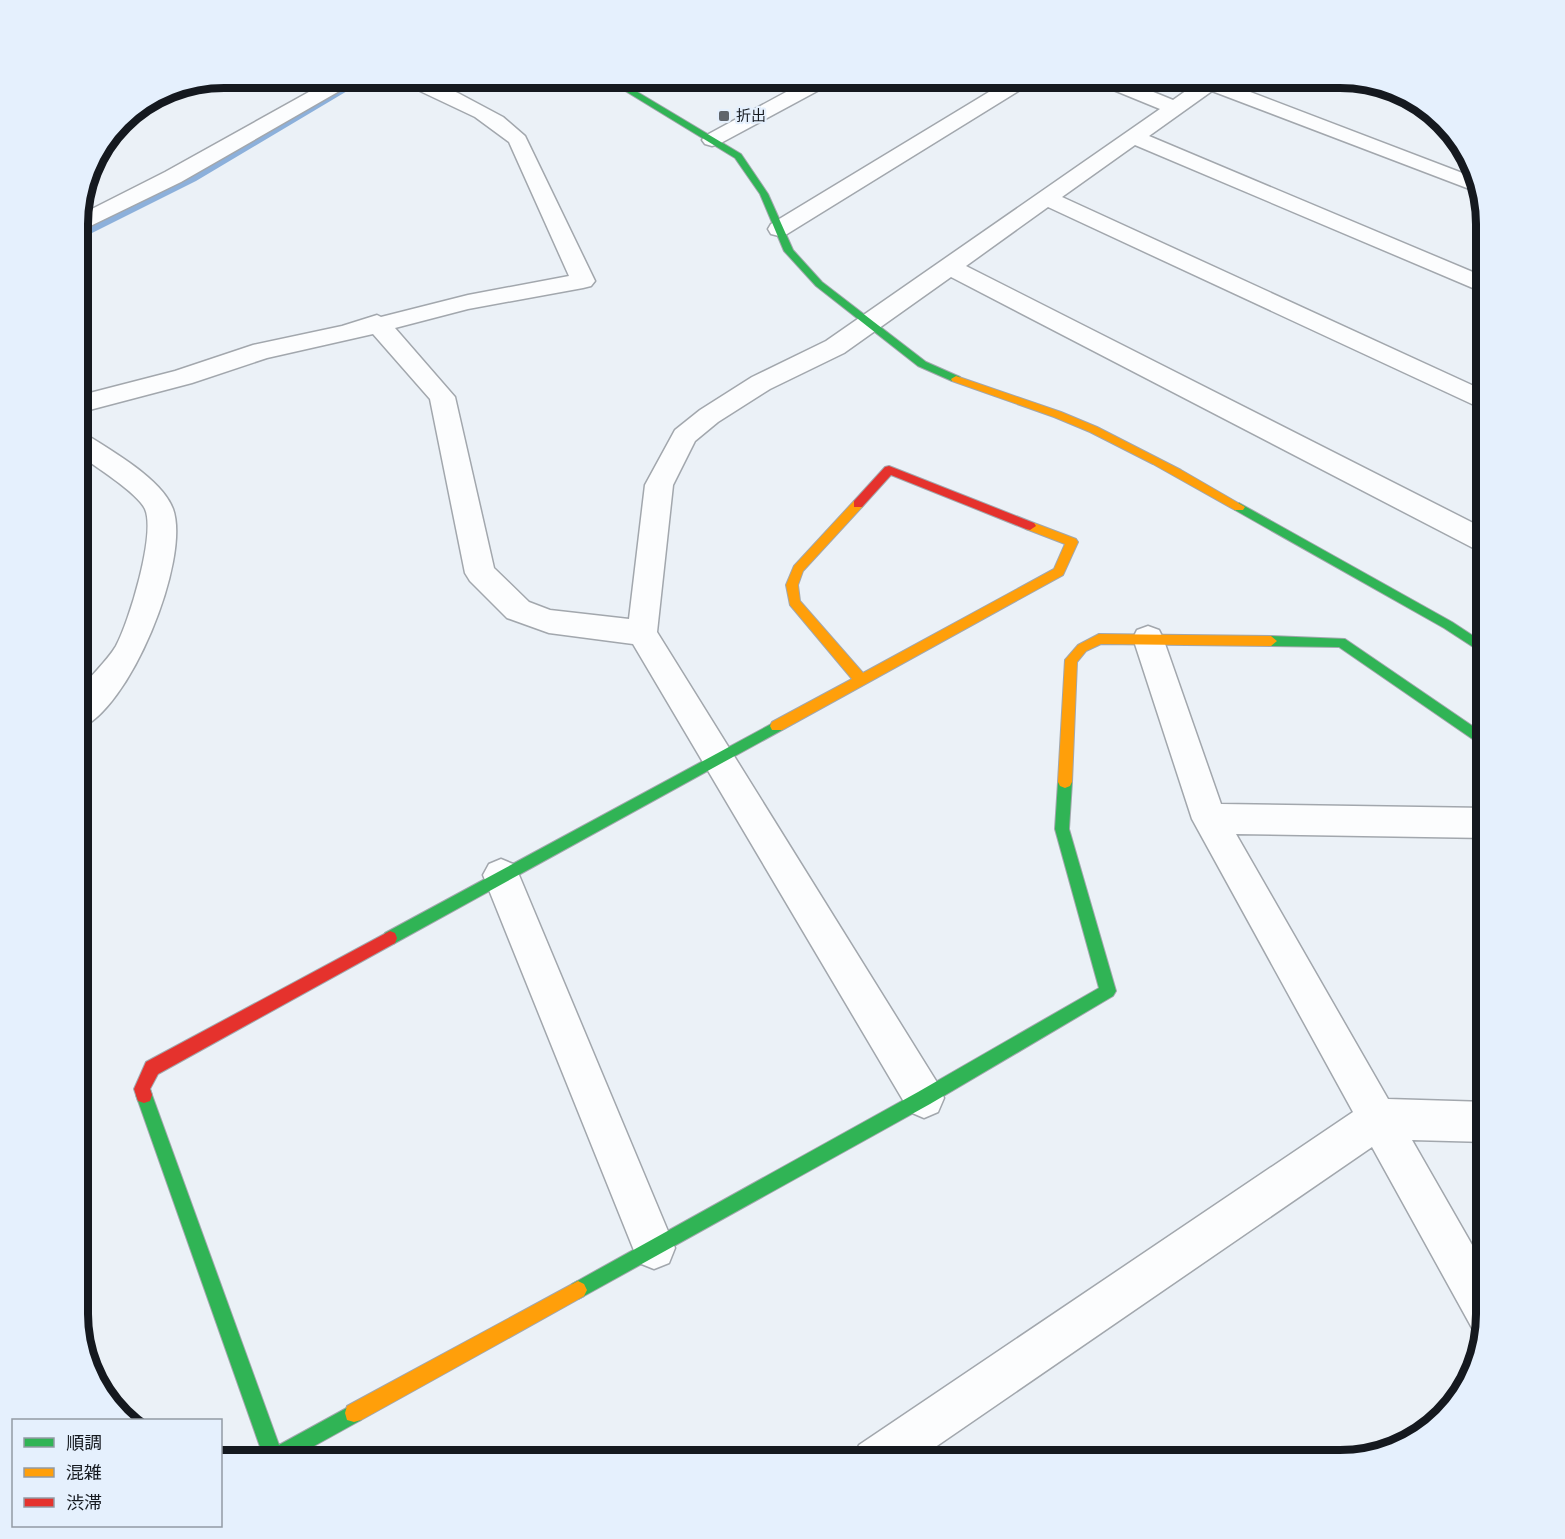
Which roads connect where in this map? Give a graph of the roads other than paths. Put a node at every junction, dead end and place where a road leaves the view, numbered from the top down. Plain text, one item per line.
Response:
1 (329, 89) edge
2 (430, 89) edge
3 (626, 89) edge
4 (807, 89) edge
5 (1008, 89) edge
6 (1128, 89) edge
7 (1202, 89) edge
8 (1234, 89) edge
9 (1175, 108) junction
10 (1134, 137) junction
11 (712, 140) junction
12 (1470, 183) edge
13 (1045, 198) junction
14 (89, 219) edge
15 (779, 229) junction
16 (948, 266) junction
17 (1476, 282) edge
18 (868, 322) junction
19 (377, 323) junction
20 (1476, 397) edge
21 (89, 402) edge
22 (89, 449) edge
23 (1476, 537) edge
24 (642, 633) junction
25 (1148, 638) junction
26 (1476, 644) edge
27 (860, 679) junction
28 (89, 704) edge
29 (1476, 735) edge
30 (717, 759) junction
31 (1209, 819) junction
32 (1476, 823) edge
33 (501, 875) junction
34 (924, 1098) junction
35 (1378, 1119) junction
36 (1476, 1122) edge
37 (654, 1248) junction
38 (1476, 1294) edge
39 (271, 1450) edge
40 (288, 1450) edge
41 (891, 1450) edge

1 - 14 street
2 - 19 street
3 - 11 street
4 - 11 street
5 - 15 street
6 - 9 street
7 - 9 street
8 - 12 street
9 - 10 street
10 - 13 street
10 - 17 street
11 - 15 street
13 - 16 street
13 - 20 street
15 - 18 street
16 - 18 street
16 - 23 street
18 - 24 street
18 - 26 street
19 - 21 street
19 - 24 street
22 - 28 street
24 - 30 street
25 - 29 street
25 - 31 street
25 - 34 street
27 - 27 street
27 - 30 street
30 - 33 street
30 - 34 street
31 - 32 street
31 - 35 street
33 - 37 street
33 - 39 street
34 - 37 street
35 - 36 street
35 - 38 street
35 - 41 street
37 - 40 street

